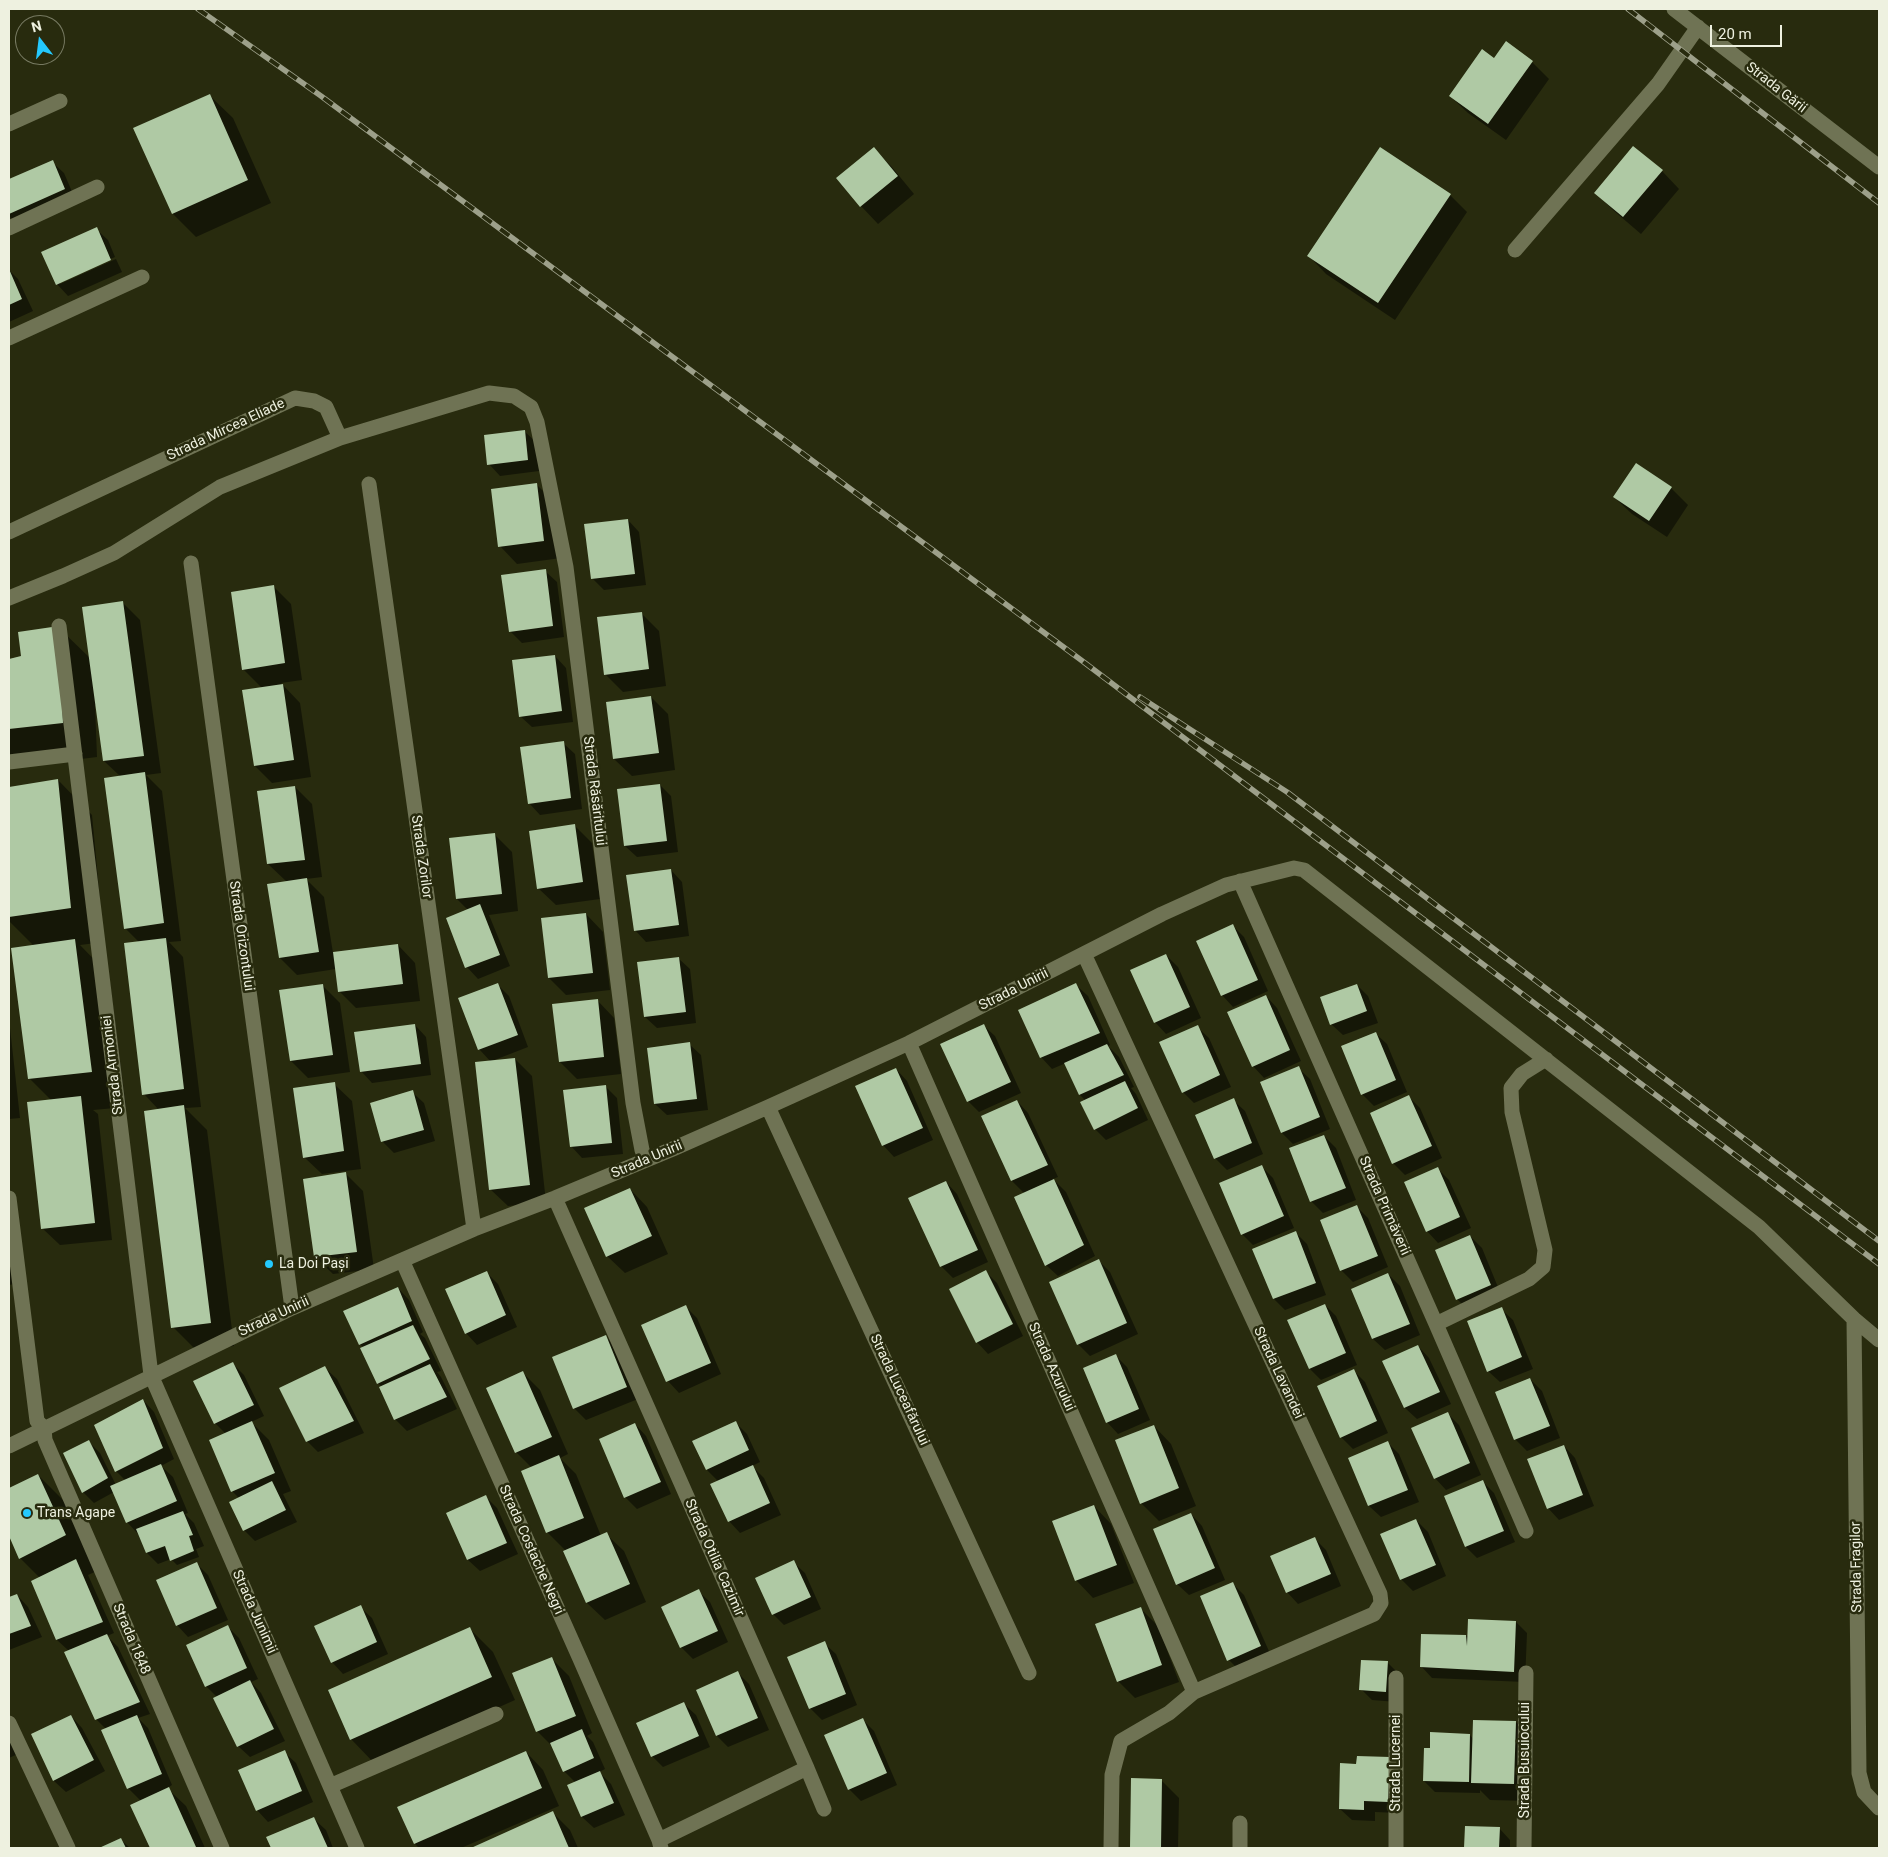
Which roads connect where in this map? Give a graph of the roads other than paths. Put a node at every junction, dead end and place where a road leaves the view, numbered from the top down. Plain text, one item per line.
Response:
1 (1674, 9) edge
2 (1698, 28) junction
3 (60, 101) dead end
4 (9, 124) edge
5 (1879, 167) edge
6 (97, 187) dead end
7 (9, 228) edge
8 (1516, 250) dead end
9 (142, 277) dead end
10 (9, 338) edge
11 (340, 438) junction
12 (369, 484) dead end
13 (9, 532) edge
14 (191, 563) dead end
15 (9, 598) edge
16 (60, 626) dead end
17 (75, 754) junction
18 (9, 762) edge
19 (1240, 881) junction
20 (1084, 954) junction
21 (909, 1043) junction
22 (1546, 1059) junction
23 (768, 1107) junction
24 (646, 1160) junction
25 (9, 1198) edge
26 (555, 1198) junction
27 (474, 1229) junction
28 (402, 1260) junction
29 (292, 1308) junction
30 (1854, 1319) junction
31 (1436, 1324) junction
32 (1879, 1340) edge
33 (151, 1376) junction
34 (44, 1428) junction
35 (9, 1446) edge
36 (1526, 1531) dead end
37 (1029, 1673) dead end
38 (1526, 1673) dead end
39 (1396, 1678) dead end
40 (1194, 1692) junction
41 (496, 1714) dead end
42 (9, 1723) edge
43 (807, 1768) junction
44 (330, 1786) junction
45 (1879, 1808) edge
46 (824, 1809) dead end
47 (1240, 1823) dead end
48 (660, 1844) edge
49 (68, 1848) edge
50 (222, 1848) edge
51 (357, 1848) edge
52 (1111, 1848) edge
53 (1240, 1848) edge
54 (1396, 1848) edge
55 (1524, 1848) edge

1 - 2 street, Strada Gării
2 - 5 street, Strada Gării
2 - 8 street
3 - 4 street
6 - 7 street
9 - 10 street
11 - 13 street, Strada Mircea Eliade
11 - 15 street
11 - 24 street, Strada Răsăritului
12 - 27 street, Strada Zorilor
14 - 29 street, Strada Orizontului
16 - 17 street, Strada Armoniei
17 - 18 street
17 - 33 street, Strada Armoniei
19 - 20 street, Strada Unirii
19 - 22 street, Strada Unirii
19 - 31 street, Strada Primăverii
20 - 21 street, Strada Unirii
20 - 40 street, Strada Lavandei
21 - 23 street, Strada Unirii
21 - 40 street, Strada Azurului
22 - 30 street, Strada Unirii
22 - 31 street
23 - 24 street, Strada Unirii
23 - 37 street, Strada Luceafǎrului
24 - 26 street, Strada Unirii
25 - 34 street
26 - 27 street, Strada Unirii
26 - 43 street, Strada Otilia Cazimir
27 - 28 street, Strada Unirii
28 - 29 street, Strada Unirii
28 - 48 street, Strada Costache Negri
29 - 33 street, Strada Unirii
30 - 32 street, Strada Unirii
30 - 45 street, Strada Fragilor
31 - 36 street, Strada Primăverii
33 - 34 street, Strada Unirii
33 - 44 street, Strada Junimii
34 - 35 street, Strada Unirii
34 - 50 street, Strada 1848
38 - 55 street, Strada Busuiocului
39 - 54 street, Strada Lucernei
40 - 52 street, Strada Lavandei
41 - 44 street
42 - 49 street
43 - 46 street, Strada Otilia Cazimir
43 - 48 street
44 - 51 street, Strada Junimii
47 - 53 street

